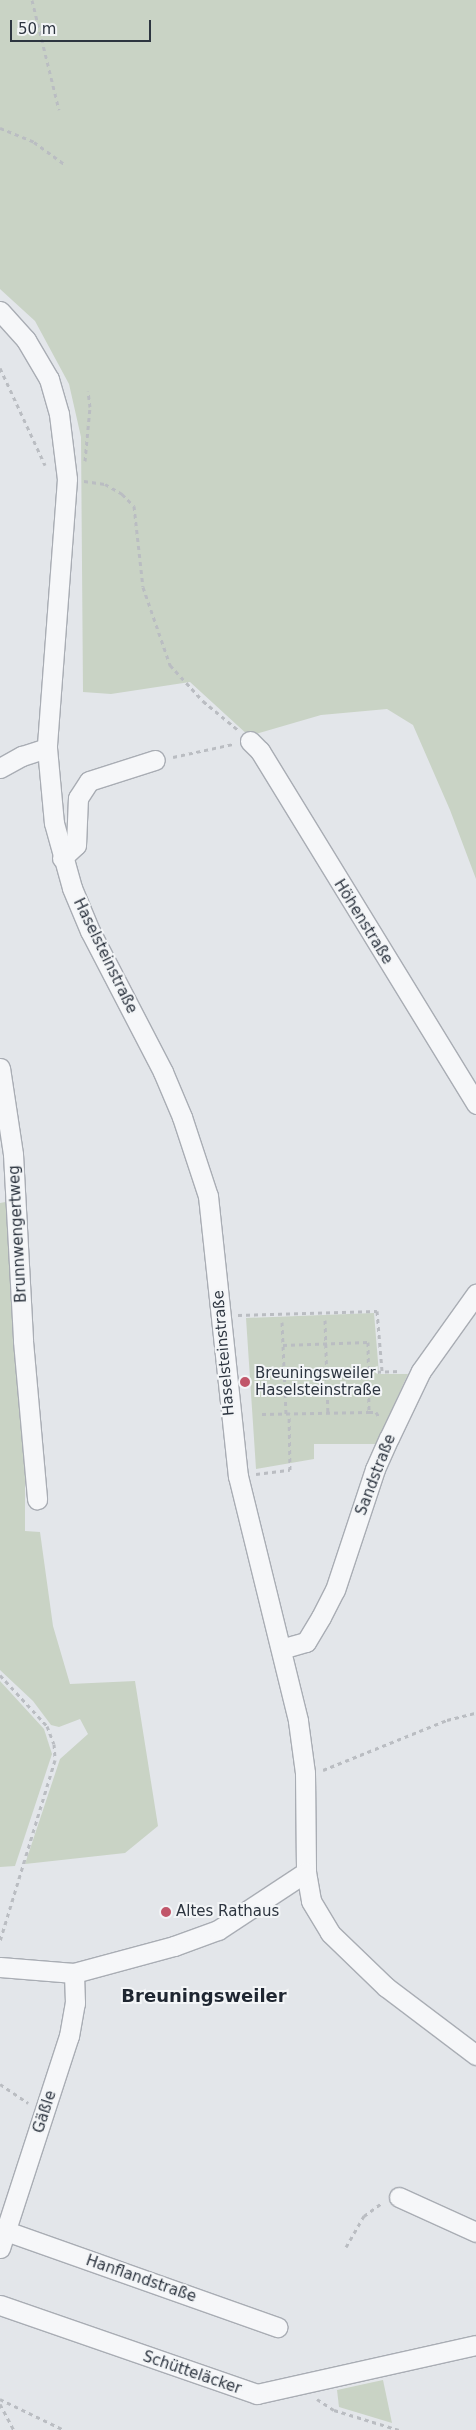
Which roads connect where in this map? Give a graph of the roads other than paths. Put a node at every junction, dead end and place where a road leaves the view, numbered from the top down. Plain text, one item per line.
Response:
1 (0, 311) edge
2 (250, 740) road end
3 (47, 748) junction
4 (155, 760) road end
5 (0, 768) edge
6 (62, 858) junction
7 (0, 1068) edge
8 (476, 1104) edge
9 (476, 1294) edge
10 (38, 1499) dead end
11 (281, 1649) junction
12 (306, 1872) junction
13 (0, 1967) edge
14 (74, 1973) junction
15 (476, 2054) edge
16 (399, 2198) road end
17 (476, 2232) edge
18 (3, 2240) edge
19 (0, 2305) edge
20 (277, 2327) dead end
21 (476, 2346) edge

1 - 3 street, Haselsteinstraße
2 - 8 street, Höhenstraße
3 - 5 street
3 - 6 street, Haselsteinstraße
4 - 6 street
6 - 11 street, Haselsteinstraße
7 - 10 street, Brunnwengertweg
9 - 11 street, Sandstraße
11 - 12 street, Haselsteinstraße
12 - 14 street
12 - 15 street, Haselsteinstraße
13 - 14 street
14 - 18 street, Gäßle
16 - 17 street
18 - 20 street, Hanflandstraße
19 - 21 street, Schütteläcker

